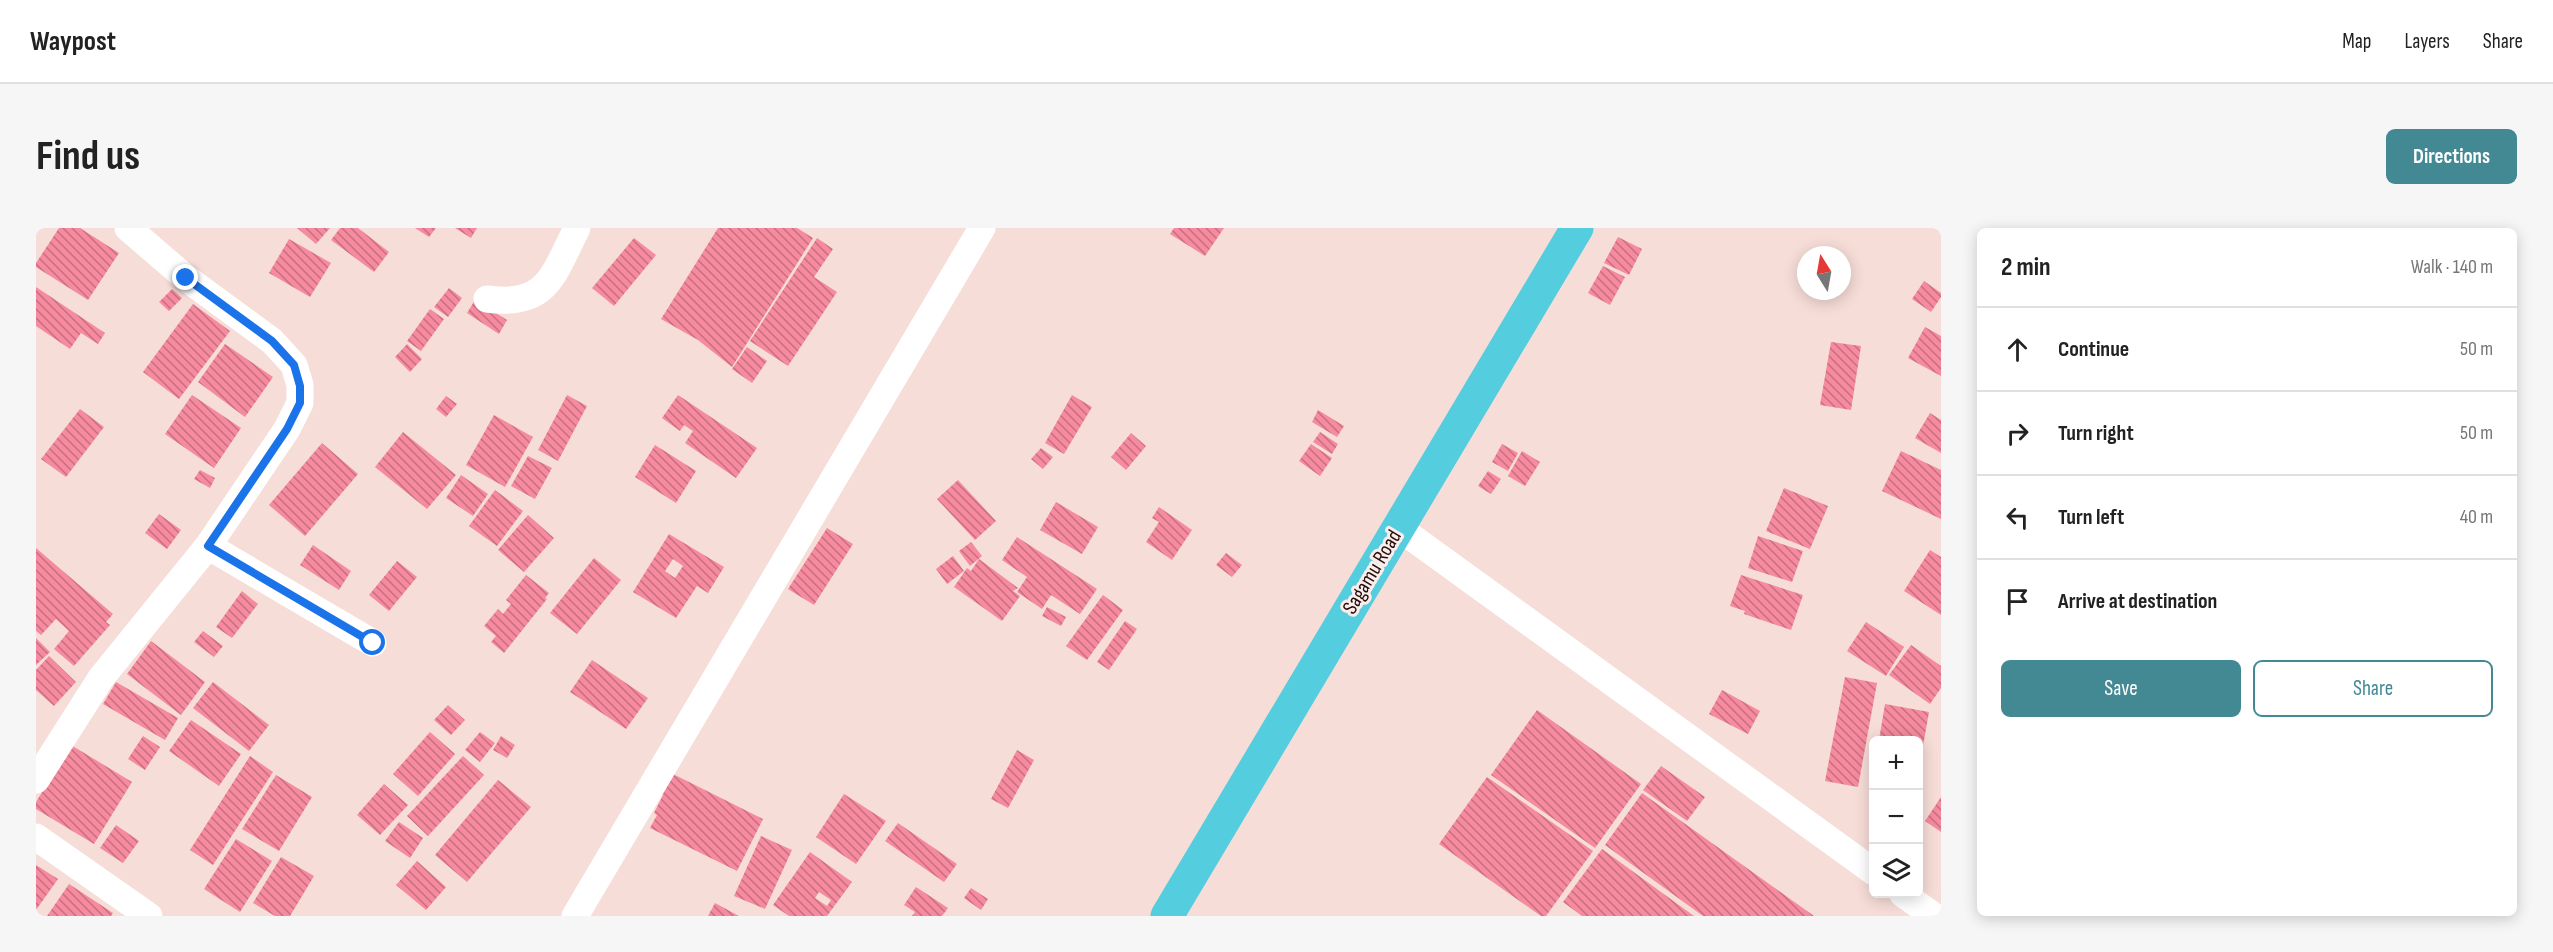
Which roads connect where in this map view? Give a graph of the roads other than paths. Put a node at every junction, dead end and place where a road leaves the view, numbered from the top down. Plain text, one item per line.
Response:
1 (128, 228) edge
2 (578, 228) edge
3 (982, 228) edge
4 (1576, 228) edge
5 (487, 299) dead end
6 (1399, 528) junction
7 (208, 546) junction
8 (373, 643) dead end
9 (36, 780) edge
10 (36, 837) edge
11 (1869, 868) edge
12 (1909, 898) edge
13 (149, 916) edge
14 (575, 916) edge
15 (1167, 916) edge
16 (1934, 916) edge

1 - 7 street
2 - 5 street
3 - 14 street
4 - 6 highway, Sagamu Road
6 - 11 street
6 - 15 highway, Sagamu Road
7 - 8 street
7 - 9 street
10 - 13 street
12 - 16 street

